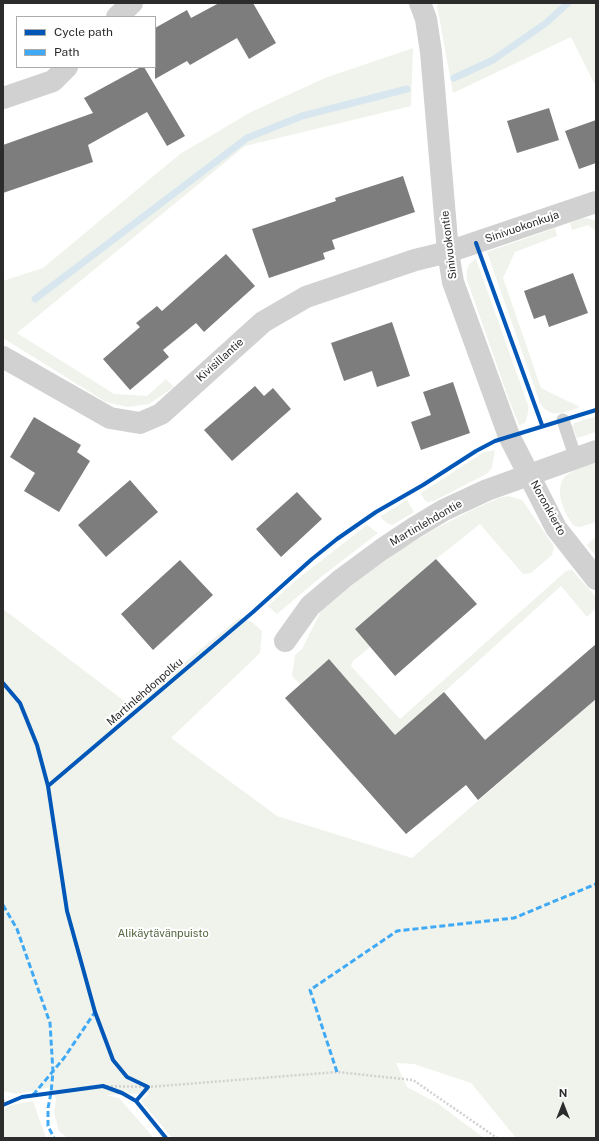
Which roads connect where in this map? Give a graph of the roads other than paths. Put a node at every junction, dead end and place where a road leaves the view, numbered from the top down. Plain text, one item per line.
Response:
1 (132, 3) edge
2 (420, 3) edge
3 (118, 16) edge
4 (66, 68) edge
5 (3, 98) edge
6 (596, 202) edge
7 (448, 252) junction
8 (3, 357) edge
9 (563, 420) dead end
10 (586, 455) edge
11 (530, 474) junction
12 (596, 579) edge
13 (285, 641) dead end

1 - 3 street
2 - 7 street, Sinivuokontie
4 - 5 street
6 - 7 street, Sinivuokonkuja
7 - 8 street, Kivisillantie
7 - 11 street, Sinivuokontie
9 - 10 lane
10 - 11 street, Martinlehdontie
11 - 12 street, Noronkierto
11 - 13 street, Martinlehdontie

